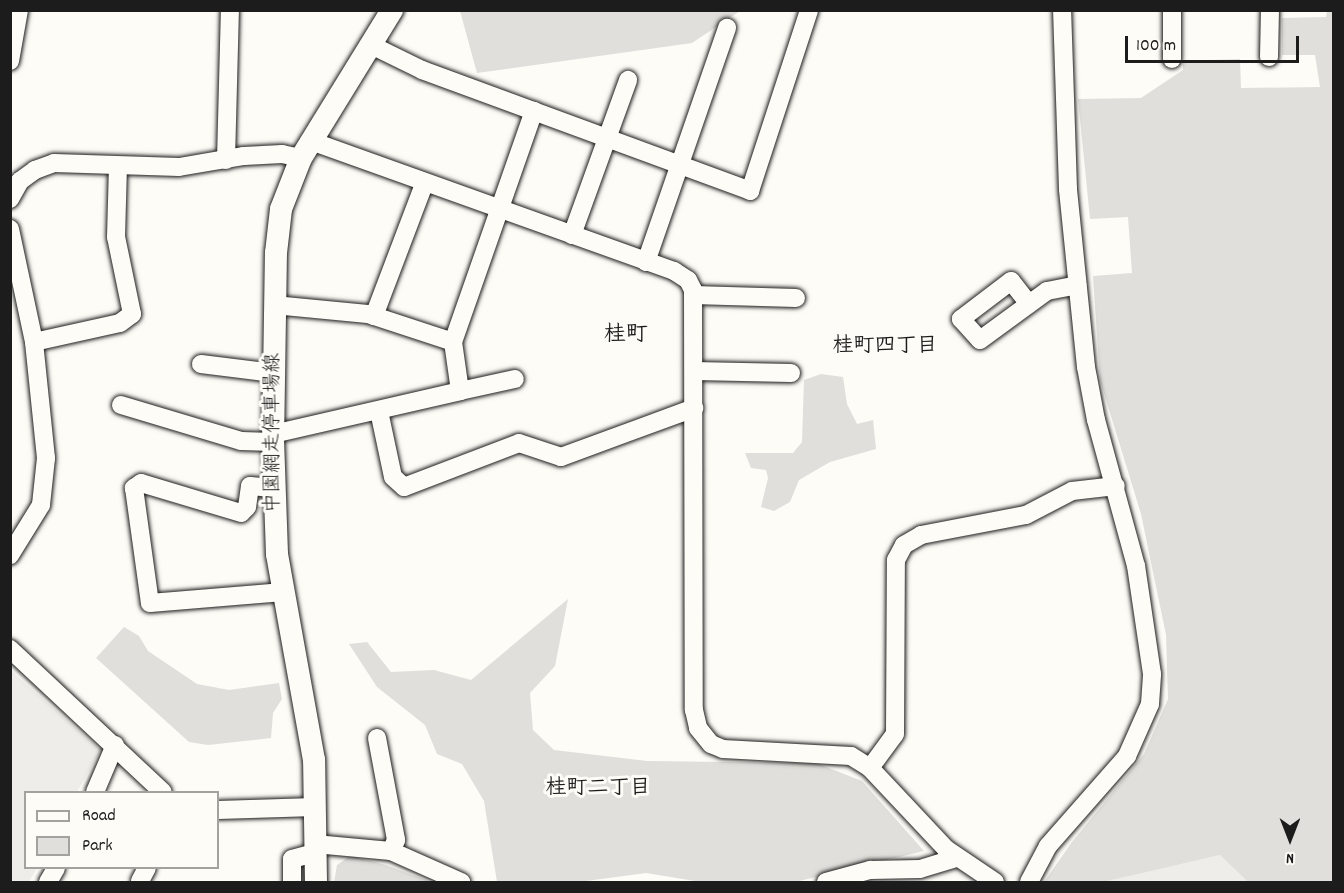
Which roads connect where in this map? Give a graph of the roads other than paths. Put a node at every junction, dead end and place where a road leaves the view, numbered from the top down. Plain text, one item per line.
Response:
1 (19, 10) edge
2 (230, 10) edge
3 (392, 10) edge
4 (809, 10) edge
5 (1062, 10) edge
6 (1172, 10) edge
7 (1270, 10) edge
8 (727, 28) dead end
9 (371, 45) junction
10 (1269, 57) dead end
11 (1172, 59) dead end
12 (10, 61) edge
13 (628, 80) dead end
14 (534, 111) junction
15 (608, 137) junction
16 (306, 150) junction
17 (226, 160) junction
18 (680, 164) junction
19 (118, 166) junction
20 (15, 174) edge
21 (425, 182) junction
22 (10, 199) edge
23 (500, 208) junction
24 (10, 229) edge
25 (572, 235) junction
26 (646, 261) junction
27 (1077, 285) junction
28 (693, 296) junction
29 (796, 298) dead end
30 (1029, 304) dead end
31 (274, 305) junction
32 (374, 316) junction
33 (34, 342) junction
34 (453, 342) junction
35 (201, 364) dead end
36 (694, 371) junction
37 (790, 373) dead end
38 (273, 374) junction
39 (515, 379) dead end
40 (460, 391) junction
41 (121, 405) dead end
42 (694, 408) junction
43 (379, 411) junction
44 (273, 438) junction
45 (1116, 486) junction
46 (273, 488) junction
47 (10, 555) edge
48 (284, 592) junction
49 (10, 649) edge
50 (377, 738) dead end
51 (115, 745) junction
52 (870, 768) junction
53 (94, 791) edge
54 (162, 791) edge
55 (315, 807) junction
56 (219, 810) edge
57 (315, 848) junction
58 (391, 851) junction
59 (957, 858) junction
60 (292, 882) edge
61 (316, 882) edge
62 (461, 882) edge
63 (826, 882) edge
64 (995, 882) edge
65 (1029, 882) edge

1 - 12 street
2 - 17 street
3 - 9 main road, 中園網走停車場線
4 - 18 street
5 - 27 street
6 - 11 street
7 - 10 street
8 - 18 street
9 - 14 street
9 - 16 main road, 中園網走停車場線
13 - 15 street
14 - 15 street
14 - 23 street
15 - 18 street
15 - 25 street
16 - 17 street
16 - 21 street
16 - 31 main road, 中園網走停車場線
17 - 19 street
18 - 26 street
19 - 20 street
19 - 33 street
20 - 22 street
21 - 23 street
21 - 32 street
23 - 25 street
23 - 34 street
24 - 33 street
25 - 26 street
26 - 28 street
27 - 30 street
27 - 45 street
28 - 29 street
28 - 36 street
31 - 32 street
31 - 38 main road, 中園網走停車場線
32 - 34 street
33 - 47 street
34 - 40 street
35 - 38 street
36 - 37 street
36 - 42 street
38 - 44 main road, 中園網走停車場線
39 - 40 street
40 - 43 street
41 - 44 street
42 - 43 street
42 - 52 street
43 - 44 street
44 - 46 main road, 中園網走停車場線
45 - 52 street
45 - 65 street
46 - 48 main road, 中園網走停車場線
46 - 48 street
48 - 55 main road, 中園網走停車場線
49 - 51 street
50 - 58 street
51 - 53 street
51 - 54 street
52 - 59 street
55 - 56 street
55 - 57 main road, 中園網走停車場線
57 - 58 street
57 - 60 street
57 - 61 main road, 中園網走停車場線
58 - 62 street
59 - 63 street
59 - 64 street

